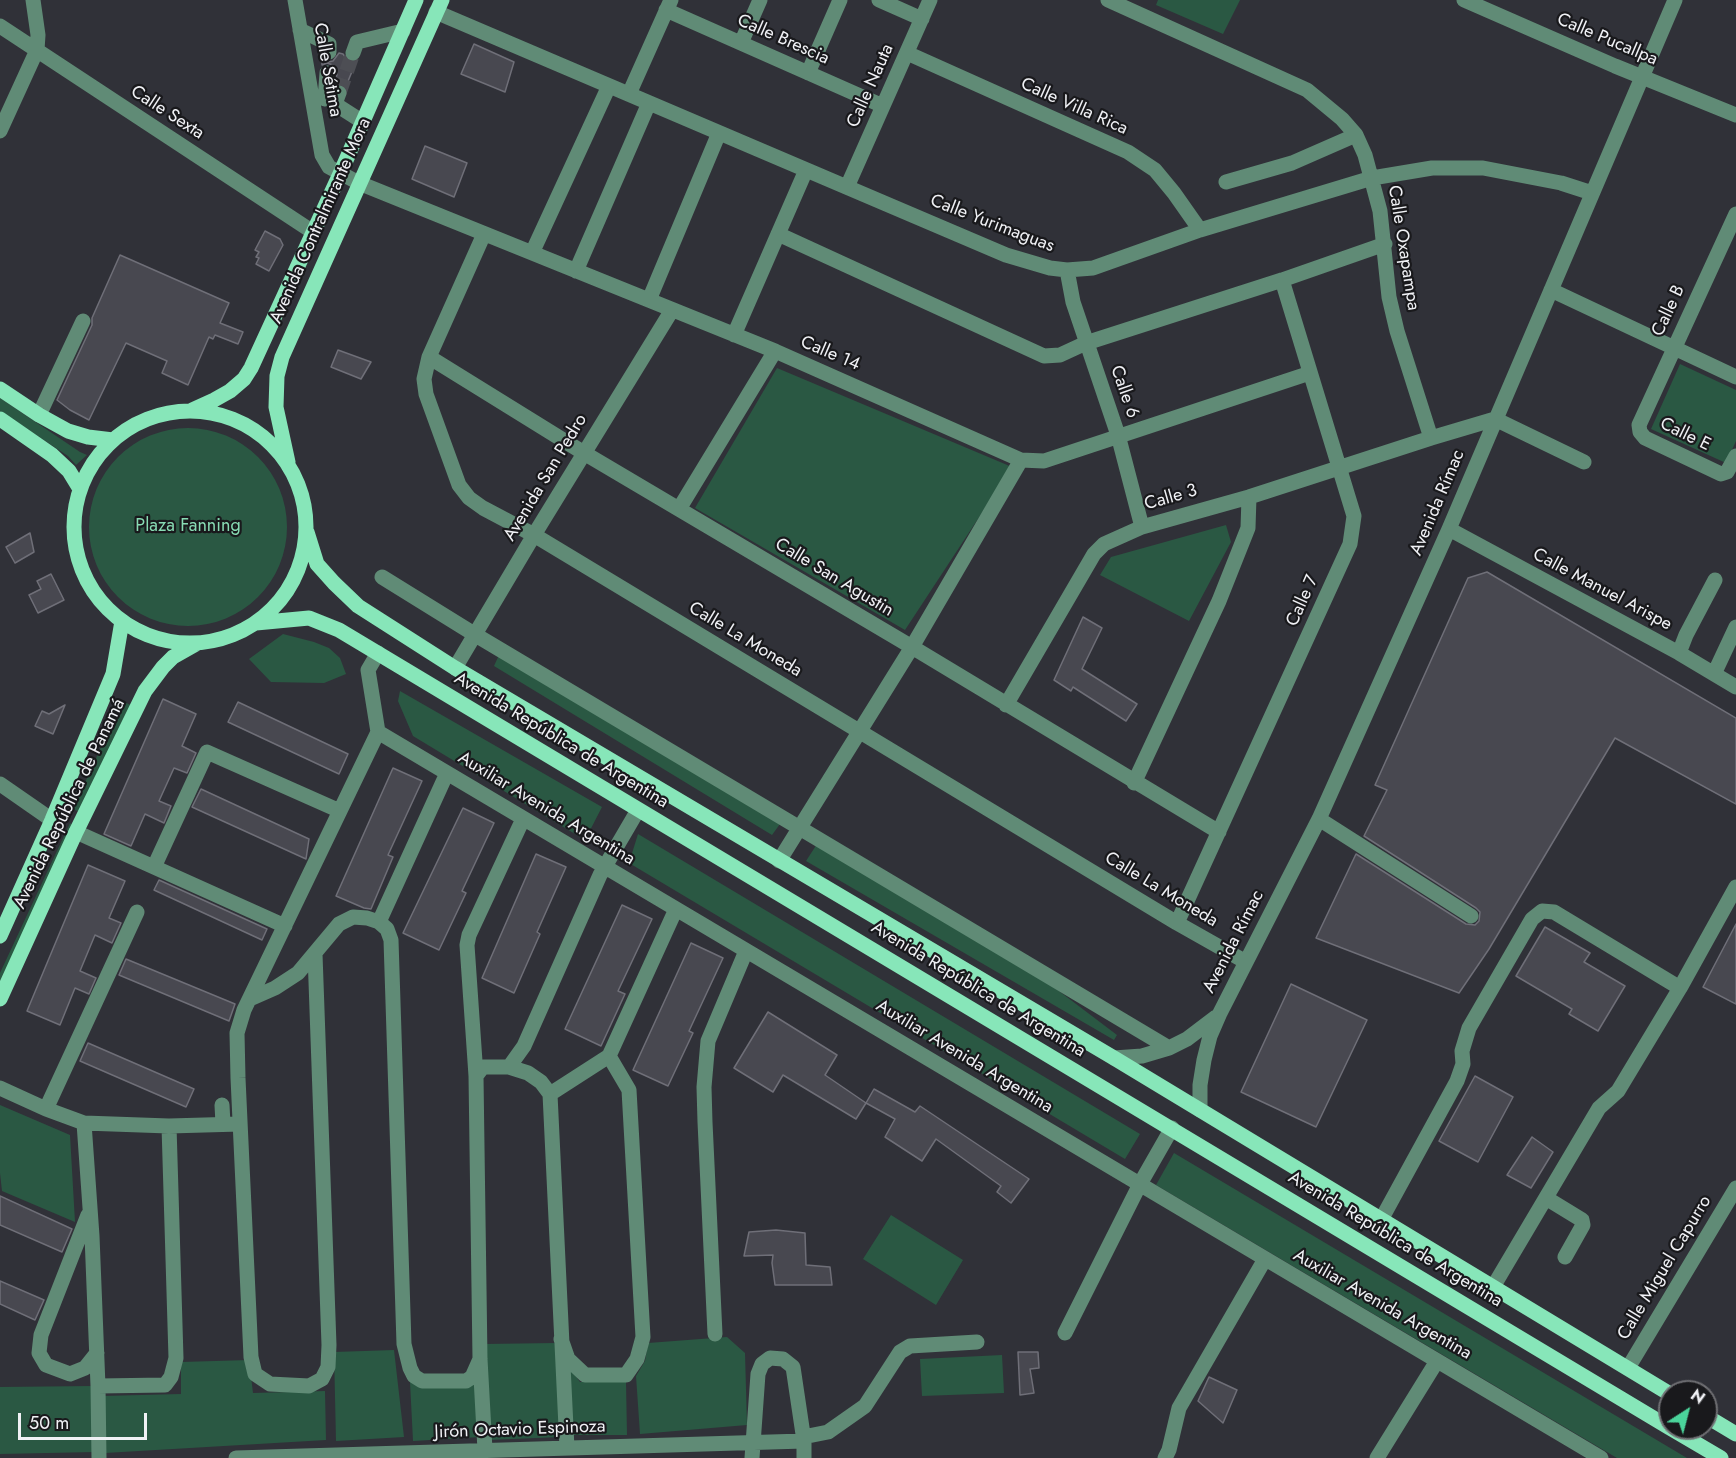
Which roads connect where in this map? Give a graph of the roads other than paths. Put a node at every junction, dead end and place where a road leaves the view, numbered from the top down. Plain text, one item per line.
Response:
1 (33, 0) edge
2 (295, 0) edge
3 (416, 0) edge
4 (760, 0) edge
5 (840, 0) edge
6 (879, 0) edge
7 (930, 0) edge
8 (1108, 0) edge
9 (1464, 0) edge
10 (1675, 0) edge
11 (669, 5) edge
12 (439, 6) edge
13 (922, 19) junction
14 (0, 26) edge
15 (300, 30) junction
16 (403, 31) junction
17 (741, 43) junction
18 (37, 50) junction
19 (907, 53) junction
20 (327, 73) dead end
21 (808, 73) junction
22 (1643, 77) junction
23 (609, 86) junction
24 (629, 94) junction
25 (328, 100) junction
26 (649, 103) junction
27 (883, 106) junction
28 (1736, 115) edge
29 (363, 122) junction
30 (0, 131) edge
31 (719, 133) junction
32 (1356, 135) junction
33 (806, 170) junction
34 (340, 174) junction
35 (1372, 178) junction
36 (1226, 182) dead end
37 (359, 183) junction
38 (847, 187) junction
39 (1592, 193) junction
40 (1736, 214) edge
41 (1200, 230) junction
42 (313, 232) junction
43 (484, 234) junction
44 (778, 234) junction
45 (1385, 244) junction
46 (532, 253) junction
47 (1066, 270) junction
48 (576, 271) junction
49 (1282, 280) junction
50 (1551, 290) junction
51 (649, 300) junction
52 (672, 310) junction
53 (83, 321) dead end
54 (734, 335) junction
55 (1086, 343) junction
56 (1674, 349) junction
57 (775, 351) junction
58 (429, 357) junction
59 (1310, 373) junction
60 (1736, 377) edge
61 (0, 389) edge
62 (189, 411) junction
63 (39, 415) junction
64 (0, 419) edge
65 (1495, 419) junction
66 (1639, 425) joint
67 (1118, 435) junction
68 (1431, 438) junction
69 (113, 440) junction
70 (584, 453) junction
71 (1736, 456) edge
72 (1021, 460) junction
73 (1584, 462) dead end
74 (288, 465) junction
75 (1339, 468) junction
76 (80, 489) junction
77 (1249, 497) junction
78 (679, 509) junction
79 (1142, 527) junction
80 (1449, 529) junction
81 (307, 532) junction
82 (534, 535) junction
83 (382, 577) dead end
84 (1715, 580) dead end
85 (122, 621) junction
86 (256, 623) junction
87 (1736, 627) edge
88 (474, 634) junction
89 (197, 643) junction
90 (912, 648) junction
91 (378, 653) junction
92 (1679, 653) junction
93 (455, 668) junction
94 (1714, 674) junction
95 (1736, 687) edge
96 (1006, 705) junction
97 (378, 732) junction
98 (859, 732) junction
99 (447, 773) junction
100 (1134, 783) junction
101 (0, 784) edge
102 (638, 810) junction
103 (340, 811) junction
104 (523, 819) junction
105 (1319, 819) junction
106 (52, 820) junction
107 (799, 827) junction
108 (76, 832) junction
109 (1219, 832) junction
110 (779, 861) junction
111 (154, 867) junction
112 (604, 867) junction
113 (1736, 887) edge
114 (676, 909) junction
115 (137, 912) dead end
116 (1471, 916) dead end
117 (379, 922) junction
118 (1177, 923) junction
119 (285, 926) junction
120 (0, 936) edge
121 (746, 951) junction
122 (315, 954) junction
123 (1246, 963) junction
124 (1680, 988) junction
125 (0, 999) edge
126 (250, 999) junction
127 (1220, 1013) junction
128 (1168, 1048) junction
129 (609, 1056) junction
130 (1114, 1058) junction
131 (509, 1067) junction
132 (476, 1076) junction
133 (0, 1088) edge
134 (550, 1094) junction
135 (222, 1105) dead end
136 (46, 1109) junction
137 (1200, 1110) junction
138 (84, 1123) junction
139 (223, 1124) junction
140 (240, 1124) junction
141 (169, 1126) junction
142 (1172, 1128) junction
143 (1140, 1184) junction
144 (1736, 1188) edge
145 (1546, 1198) junction
146 (90, 1210) junction
147 (1381, 1220) junction
148 (1565, 1257) dead end
149 (1265, 1259) junction
150 (1493, 1287) junction
151 (1065, 1333) dead end
152 (715, 1334) dead end
153 (561, 1339) junction
154 (977, 1342) dead end
155 (97, 1353) junction
156 (480, 1359) junction
157 (1437, 1361) junction
158 (1628, 1368) junction
159 (98, 1386) junction
160 (1658, 1387) edge
161 (1658, 1421) edge
162 (1718, 1423) edge
163 (1736, 1434) edge
164 (803, 1439) junction
165 (1690, 1440) edge
166 (567, 1448) junction
167 (485, 1450) junction
168 (752, 1450) edge
169 (99, 1458) edge
170 (236, 1458) edge
171 (804, 1458) edge
172 (1165, 1458) edge
173 (1377, 1458) edge
174 (1601, 1458) edge
175 (1721, 1458) edge

1 - 18 street
2 - 15 street, Calle Sétima
3 - 16 main road, Avenida Contralmirante Mora
4 - 17 street
5 - 21 street
6 - 13 street
7 - 13 street, Calle Nauta
8 - 32 street, Calle Oxapampa
9 - 22 street, Calle Pucallpa
10 - 22 street, Avenida Rímac
11 - 17 street, Calle Brescia
11 - 24 street
12 - 23 street, Calle Yurimaguas
12 - 37 main road, Avenida Contralmirante Mora
13 - 19 street, Calle Nauta
14 - 18 street, Calle Sexta
15 - 16 street
15 - 25 street, Calle Sétima
16 - 29 main road, Avenida Contralmirante Mora
17 - 21 street, Calle Brescia
18 - 30 street
18 - 42 street, Calle Sexta
19 - 27 street, Calle Nauta
19 - 41 street, Calle Villa Rica
20 - 25 street
21 - 27 street, Calle Brescia
22 - 28 street, Calle Pucallpa
22 - 39 street, Avenida Rímac
23 - 24 street, Calle Yurimaguas
23 - 46 street
24 - 26 street, Calle Yurimaguas
25 - 29 street
25 - 34 street, Calle Sétima
26 - 31 street, Calle Yurimaguas
26 - 48 street
27 - 38 street, Calle Nauta
29 - 34 main road, Avenida Contralmirante Mora
31 - 33 street, Calle Yurimaguas
31 - 51 street
32 - 35 street, Calle Oxapampa
32 - 36 street
33 - 38 street, Calle Yurimaguas
33 - 44 street
34 - 37 street, Calle 14
34 - 42 main road, Avenida Contralmirante Mora
35 - 39 street, Calle Yurimaguas
35 - 41 street, Calle Yurimaguas
35 - 45 street, Calle Oxapampa
37 - 43 street, Calle 14
37 - 74 main road, Avenida Contralmirante Mora
38 - 47 street, Calle Yurimaguas
39 - 50 street, Avenida Rímac
40 - 56 street, Calle B
41 - 47 street, Calle Yurimaguas
42 - 62 main road, Avenida Contralmirante Mora
43 - 46 street, Calle 14
43 - 58 street, Calle La Moneda
44 - 54 street
44 - 55 street
45 - 49 street
45 - 68 street, Calle Oxapampa
46 - 48 street, Calle 14
47 - 55 street, Calle 6
48 - 51 street, Calle 14
49 - 55 street
49 - 59 street, Calle 7
50 - 56 street
50 - 65 street, Avenida Rímac
51 - 52 street, Calle 14
52 - 54 street, Calle 14
52 - 70 street, Avenida San Pedro
53 - 63 street
54 - 57 street, Calle 14
55 - 67 street, Calle 6
56 - 60 street
56 - 66 street, Calle B
57 - 72 street, Calle 14
57 - 78 street
58 - 70 street, Calle San Agustin
58 - 82 street, Calle La Moneda
59 - 67 street, Calle 14
59 - 75 street, Calle 7
61 - 63 main road
62 - 69 main road
62 - 74 main road
63 - 69 main road
64 - 76 main road
65 - 68 street
65 - 73 street
65 - 80 street, Avenida Rímac
66 - 71 street, Calle E
67 - 72 street, Calle 14
67 - 79 street, Calle 6
68 - 75 street, Calle 3
69 - 76 main road
70 - 78 street, Calle San Agustin
70 - 82 street, Avenida San Pedro
72 - 90 street
74 - 81 main road
75 - 77 street, Calle 3
75 - 109 street, Calle 7
76 - 85 main road
77 - 79 street, Calle 3
77 - 100 street
78 - 90 street, Calle San Agustin
79 - 96 street, Calle 3
80 - 92 street, Calle Manuel Arispe
80 - 105 street, Avenida Rímac
81 - 86 main road
81 - 93 main road, Avenida República de Argentina
82 - 88 street, Avenida San Pedro
82 - 98 street, Calle La Moneda
83 - 88 street
84 - 92 street
85 - 89 main road
85 - 106 main road, Avenida República de Panamá
86 - 89 main road
86 - 91 main road, Avenida República de Argentina
87 - 94 street
88 - 93 street, Avenida San Pedro
88 - 107 street
89 - 108 main road, Avenida República de Panamá
90 - 96 street, Calle San Agustin
90 - 98 street
91 - 97 street
91 - 102 main road, Avenida República de Argentina
92 - 94 street, Calle Manuel Arispe
93 - 110 main road, Avenida República de Argentina
94 - 95 street, Calle Manuel Arispe
96 - 100 street, Calle San Agustin
97 - 99 street, Auxiliar Avenida Argentina
97 - 103 street
98 - 107 street
98 - 118 street, Calle La Moneda
99 - 104 street, Auxiliar Avenida Argentina
99 - 117 street
100 - 109 street, Calle San Agustin
101 - 106 street
102 - 112 street
102 - 142 main road, Avenida República de Argentina
103 - 111 street
103 - 119 street
104 - 112 street, Auxiliar Avenida Argentina
104 - 132 street
105 - 116 street
105 - 123 street, Avenida Rímac
106 - 120 main road, Avenida República de Panamá
107 - 110 street
107 - 128 street
108 - 111 street
108 - 125 main road, Avenida República de Panamá
109 - 118 street, Calle 7
110 - 130 main road, Avenida República de Argentina
111 - 119 street
112 - 114 street, Auxiliar Avenida Argentina
112 - 131 street
113 - 124 street
114 - 121 street, Auxiliar Avenida Argentina
114 - 129 street
115 - 136 street
117 - 122 street
117 - 156 street
118 - 123 street, Calle La Moneda
119 - 126 street
121 - 143 street, Auxiliar Avenida Argentina
121 - 152 street
122 - 126 street
122 - 140 street
123 - 127 street, Avenida Rímac
124 - 145 street
124 - 147 street
126 - 140 street
127 - 128 street, Avenida Rímac
127 - 137 street, Avenida Rímac
128 - 130 street, Avenida Rímac
129 - 134 street
129 - 153 street
130 - 137 main road, Avenida República de Argentina
131 - 132 street
131 - 134 street
132 - 156 street
133 - 136 street
134 - 153 street
135 - 139 street
136 - 138 street
137 - 147 main road, Avenida República de Argentina
138 - 141 street
138 - 146 street
139 - 140 street
139 - 141 street
141 - 159 street
142 - 143 street
142 - 161 main road, Avenida República de Argentina
143 - 149 street, Auxiliar Avenida Argentina
143 - 151 street
144 - 158 street, Calle Miguel Capurro
145 - 148 street
145 - 150 street
146 - 155 street
146 - 155 street
147 - 150 main road, Avenida República de Argentina
149 - 157 street, Auxiliar Avenida Argentina
149 - 172 street
150 - 158 main road, Avenida República de Argentina
153 - 166 street
154 - 164 street, Jirón Octavio Espinoza
155 - 159 street
156 - 167 street
157 - 173 street
157 - 174 street, Auxiliar Avenida Argentina
158 - 160 main road, Avenida República de Argentina
159 - 169 street
162 - 163 main road
164 - 168 street, Jirón Octavio Espinoza
164 - 168 street
164 - 171 street
165 - 175 main road, Avenida República de Argentina
166 - 167 street, Jirón Octavio Espinoza
166 - 168 street, Jirón Octavio Espinoza
167 - 170 street, Jirón Octavio Espinoza

